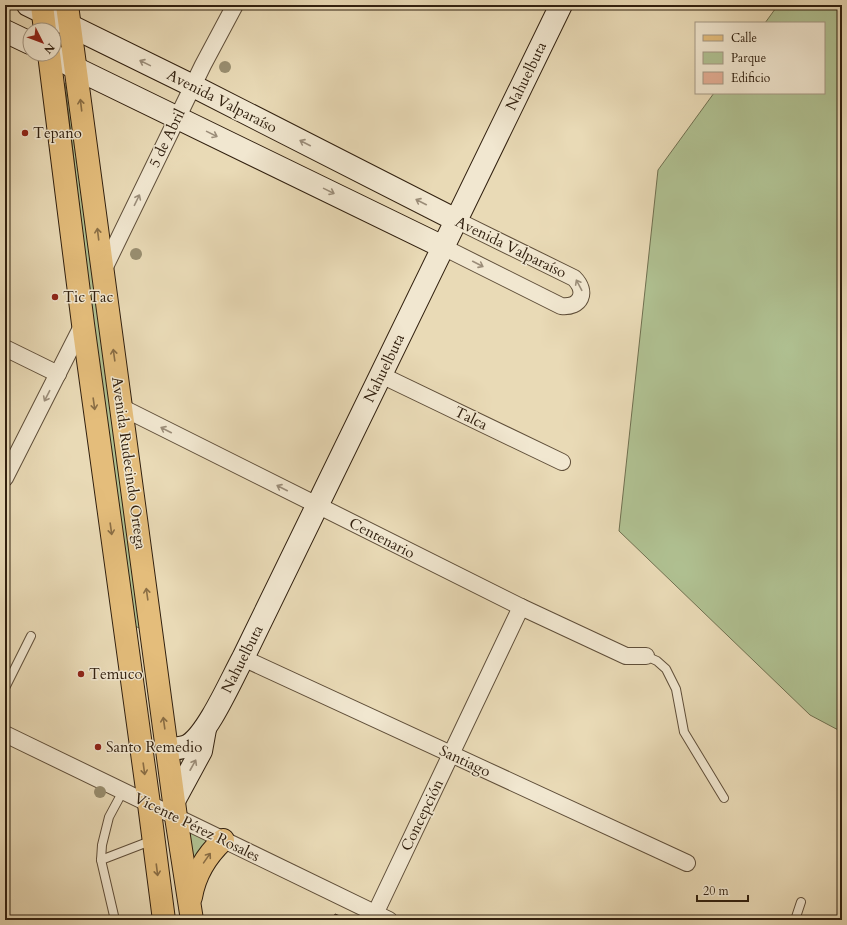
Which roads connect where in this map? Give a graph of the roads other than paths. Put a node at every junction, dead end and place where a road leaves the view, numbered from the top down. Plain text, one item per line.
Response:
1 (67, 5) edge
2 (235, 5) edge
3 (561, 5) edge
4 (39, 13) edge
5 (70, 27) junction
6 (5, 31) edge
7 (22, 39) edge
8 (62, 61) edge
9 (51, 62) edge
10 (75, 68) junction
11 (193, 86) junction
12 (177, 117) junction
13 (456, 220) junction
14 (443, 247) junction
15 (102, 273) junction
16 (83, 324) junction
17 (5, 348) edge
18 (58, 374) junction
19 (381, 375) junction
20 (121, 407) junction
21 (562, 462) dead end
22 (5, 478) edge
23 (317, 505) junction
24 (521, 608) junction
25 (31, 636) dead end
26 (646, 656) joint
27 (243, 658) junction
28 (5, 688) edge
29 (205, 729) junction
30 (5, 734) edge
31 (168, 748) junction
32 (451, 755) junction
33 (123, 791) junction
34 (724, 798) dead end
35 (149, 804) junction
36 (176, 808) junction
37 (154, 840) junction
38 (223, 840) junction
39 (101, 860) junction
40 (687, 863) dead end
41 (801, 902) dead end
42 (191, 913) edge
43 (382, 917) edge
44 (114, 920) edge
45 (164, 920) edge
46 (796, 920) edge

1 - 5 main road, Avenida Rudecindo Ortega
2 - 11 street, 5 de Abril
3 - 13 street, Nahuelbuta
4 - 5 street, Avenida Valparaíso
5 - 10 main road, Avenida Rudecindo Ortega
11 -> 5 street, Avenida Valparaíso
6 - 7 street
8 - 10 street, Avenida Valparaíso
9 - 16 main road, Avenida Rudecindo Ortega
10 - 12 street, Avenida Valparaíso
15 -> 10 main road, Avenida Rudecindo Ortega
11 - 12 street, 5 de Abril
13 -> 11 street, Avenida Valparaíso
12 -> 14 street, Avenida Valparaíso
15 -> 12 street, 5 de Abril
13 - 14 street, Nahuelbuta
14 -> 13 street, Avenida Valparaíso
14 - 19 street, Nahuelbuta
20 -> 15 main road, Avenida Rudecindo Ortega
16 - 18 street
16 -> 35 main road, Avenida Rudecindo Ortega
17 - 18 street
18 -> 22 street
19 - 21 street, Talca
19 - 23 street, Nahuelbuta
23 -> 20 street, Centenario
31 -> 20 main road, Avenida Rudecindo Ortega
23 - 24 street, Centenario
23 - 27 street, Nahuelbuta
24 - 26 street, Centenario
24 - 32 street, Concepción
25 - 28 lane
26 - 34 lane
27 - 29 street, Nahuelbuta
27 - 32 street, Santiago
29 - 31 street, Nahuelbuta
36 -> 29 street, Nahuelbuta
30 - 33 street, Vicente Pérez Rosales
31 - 36 main road, Avenida Rudecindo Ortega
32 - 40 street, Santiago
32 - 43 street, Concepción
33 - 35 street, Vicente Pérez Rosales
33 - 39 lane
35 - 36 street, Vicente Pérez Rosales
35 - 37 main road, Avenida Rudecindo Ortega
36 - 38 street, Vicente Pérez Rosales
36 - 42 main road, Avenida Rudecindo Ortega
37 - 39 lane
37 -> 45 main road, Avenida Rudecindo Ortega
42 -> 38 main road
38 - 43 street, Vicente Pérez Rosales
39 - 44 lane
41 - 46 lane

